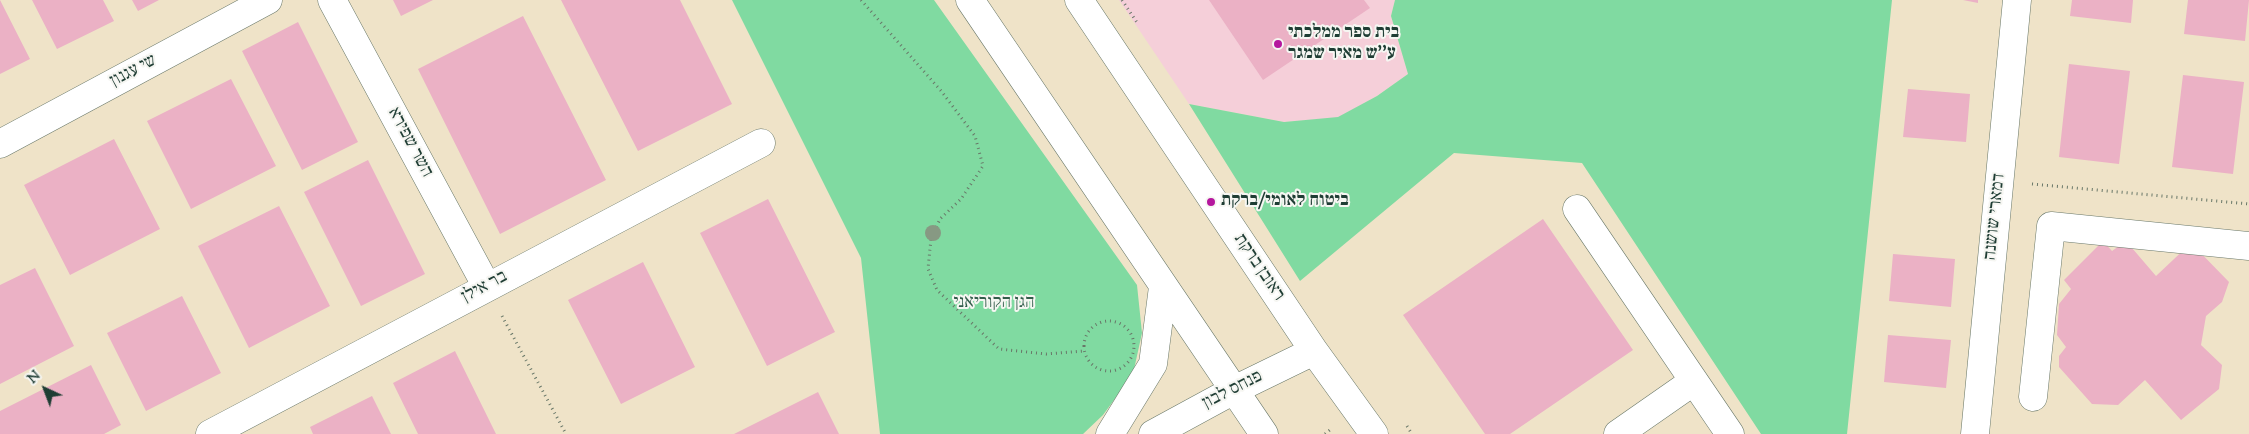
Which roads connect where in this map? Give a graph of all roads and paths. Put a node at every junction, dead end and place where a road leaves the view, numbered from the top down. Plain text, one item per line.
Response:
1 (268, 0) edge
2 (332, 0) edge
3 (861, 0) edge
4 (970, 0) edge
5 (1078, 0) edge
6 (2017, 0) edge
7 (761, 143) dead end
8 (0, 144) edge
9 (2000, 181) junction
10 (2249, 204) edge
11 (1577, 209) dead end
12 (2249, 246) edge
13 (487, 287) junction
14 (1163, 287) junction
15 (1084, 351) junction
16 (1314, 351) junction
17 (1694, 381) junction
18 (1234, 390) junction
19 (2033, 397) dead end
20 (210, 434) edge
21 (566, 434) edge
22 (1110, 434) edge
23 (1153, 434) edge
24 (1264, 434) edge
25 (1374, 434) edge
26 (1618, 434) edge
27 (1730, 434) edge
28 (1975, 434) edge

1 - 8 street, שי עגנון
2 - 13 street, השר שפירא
3 - 15 path
4 - 14 street
5 - 16 street, ראובן ברקת
6 - 9 street, דמארי שושנה
7 - 13 street, בר אילן
9 - 10 path
9 - 28 street, דמארי שושנה
11 - 17 street
12 - 19 street
13 - 20 street, בר אילן
13 - 21 path
14 - 18 street
14 - 22 street
15 - 15 path
16 - 18 street, פנחס לבון
16 - 25 street, ראובן ברקת
17 - 26 street
17 - 27 street
18 - 23 street, פנחס לבון
18 - 24 street

